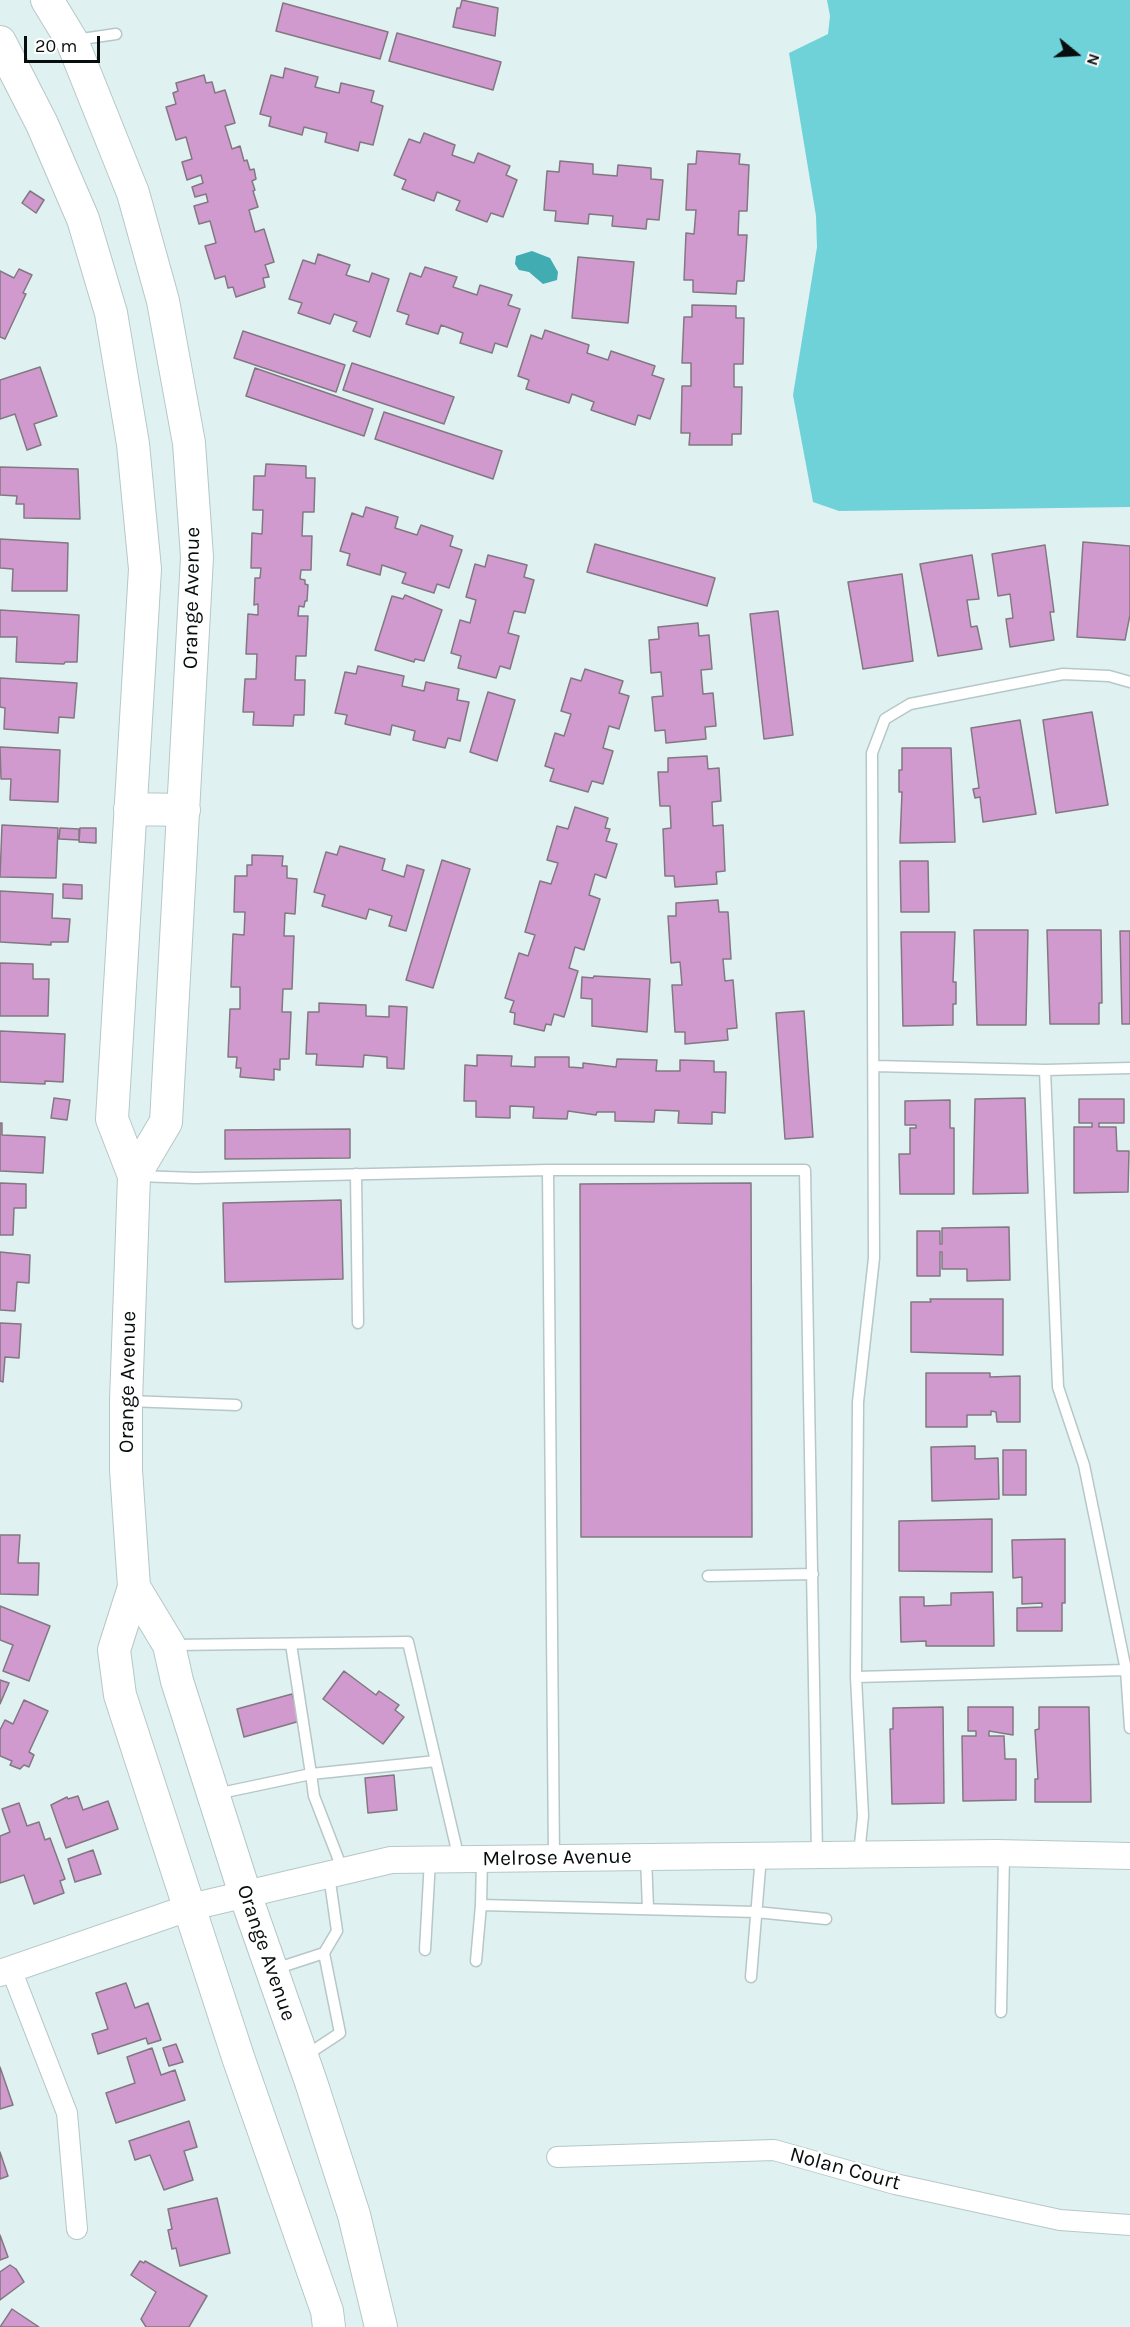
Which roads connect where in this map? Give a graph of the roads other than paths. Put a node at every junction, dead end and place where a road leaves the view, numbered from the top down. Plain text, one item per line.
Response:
1 (47, 0) edge
2 (116, 34) dead end
3 (72, 41) junction
4 (0, 42) edge
5 (1130, 682) edge
6 (130, 808) junction
7 (184, 810) junction
8 (874, 1066) junction
9 (1130, 1068) edge
10 (1045, 1070) junction
11 (548, 1170) junction
12 (356, 1174) junction
13 (134, 1176) junction
14 (358, 1323) dead end
15 (126, 1401) junction
16 (236, 1405) dead end
17 (813, 1574) junction
18 (708, 1576) dead end
19 (134, 1587) junction
20 (291, 1644) junction
21 (169, 1645) junction
22 (1126, 1670) junction
23 (856, 1677) junction
24 (1130, 1728) edge
25 (436, 1761) junction
26 (311, 1774) junction
27 (213, 1795) junction
28 (1004, 1854) junction
29 (817, 1855) junction
30 (859, 1855) junction
31 (761, 1856) junction
32 (1130, 1856) edge
33 (646, 1857) junction
34 (554, 1858) junction
35 (471, 1859) junction
36 (430, 1860) junction
37 (336, 1873) junction
38 (245, 1894) junction
39 (481, 1905) junction
40 (191, 1907) junction
41 (648, 1909) junction
42 (756, 1912) junction
43 (826, 1919) dead end
44 (425, 1950) dead end
45 (324, 1953) junction
46 (476, 1961) dead end
47 (272, 1970) junction
48 (6, 1971) edge
49 (751, 1977) dead end
50 (1001, 2012) dead end
51 (303, 2058) junction
52 (557, 2157) dead end
53 (1130, 2225) edge
54 (77, 2229) dead end
55 (329, 2327) edge
56 (381, 2327) edge

1 - 3 main road, Orange Avenue
2 - 3 lane
3 - 7 main road, Orange Avenue
4 - 6 main road, Orange Avenue
5 - 8 lane
6 - 7 main road
6 - 13 main road, Orange Avenue
7 - 13 main road, Orange Avenue
8 - 10 lane
8 - 23 lane
9 - 10 lane
10 - 22 lane
11 - 12 lane
11 - 17 lane
11 - 34 lane
12 - 13 lane
12 - 14 lane
13 - 15 main road, Orange Avenue
15 - 16 lane
15 - 19 main road, Orange Avenue
17 - 18 lane
17 - 29 lane
19 - 21 main road, Orange Avenue
19 - 40 main road, Orange Avenue
20 - 21 lane
20 - 25 lane
20 - 26 lane
21 - 27 main road, Orange Avenue
22 - 23 lane
22 - 24 lane
23 - 30 lane
25 - 26 lane
25 - 35 lane
26 - 27 lane
26 - 37 lane
27 - 38 main road, Orange Avenue
28 - 30 street, Melrose Avenue
28 - 32 street, Melrose Avenue
28 - 50 lane
29 - 30 street, Melrose Avenue
29 - 31 street, Melrose Avenue
31 - 33 street, Melrose Avenue
31 - 42 lane
33 - 34 street, Melrose Avenue
33 - 41 lane
34 - 35 street, Melrose Avenue
35 - 36 street, Melrose Avenue
35 - 39 lane
36 - 37 street, Melrose Avenue
36 - 44 lane
37 - 38 street, Melrose Avenue
37 - 45 lane
38 - 40 street, Melrose Avenue
38 - 47 main road, Orange Avenue
39 - 41 lane
39 - 46 lane
40 - 48 street, Melrose Avenue
40 - 55 main road, Orange Avenue
41 - 42 lane
42 - 43 lane
42 - 49 lane
45 - 47 lane
45 - 51 lane
47 - 51 main road, Orange Avenue
48 - 54 street
51 - 56 main road, Orange Avenue
52 - 53 street, Nolan Court

